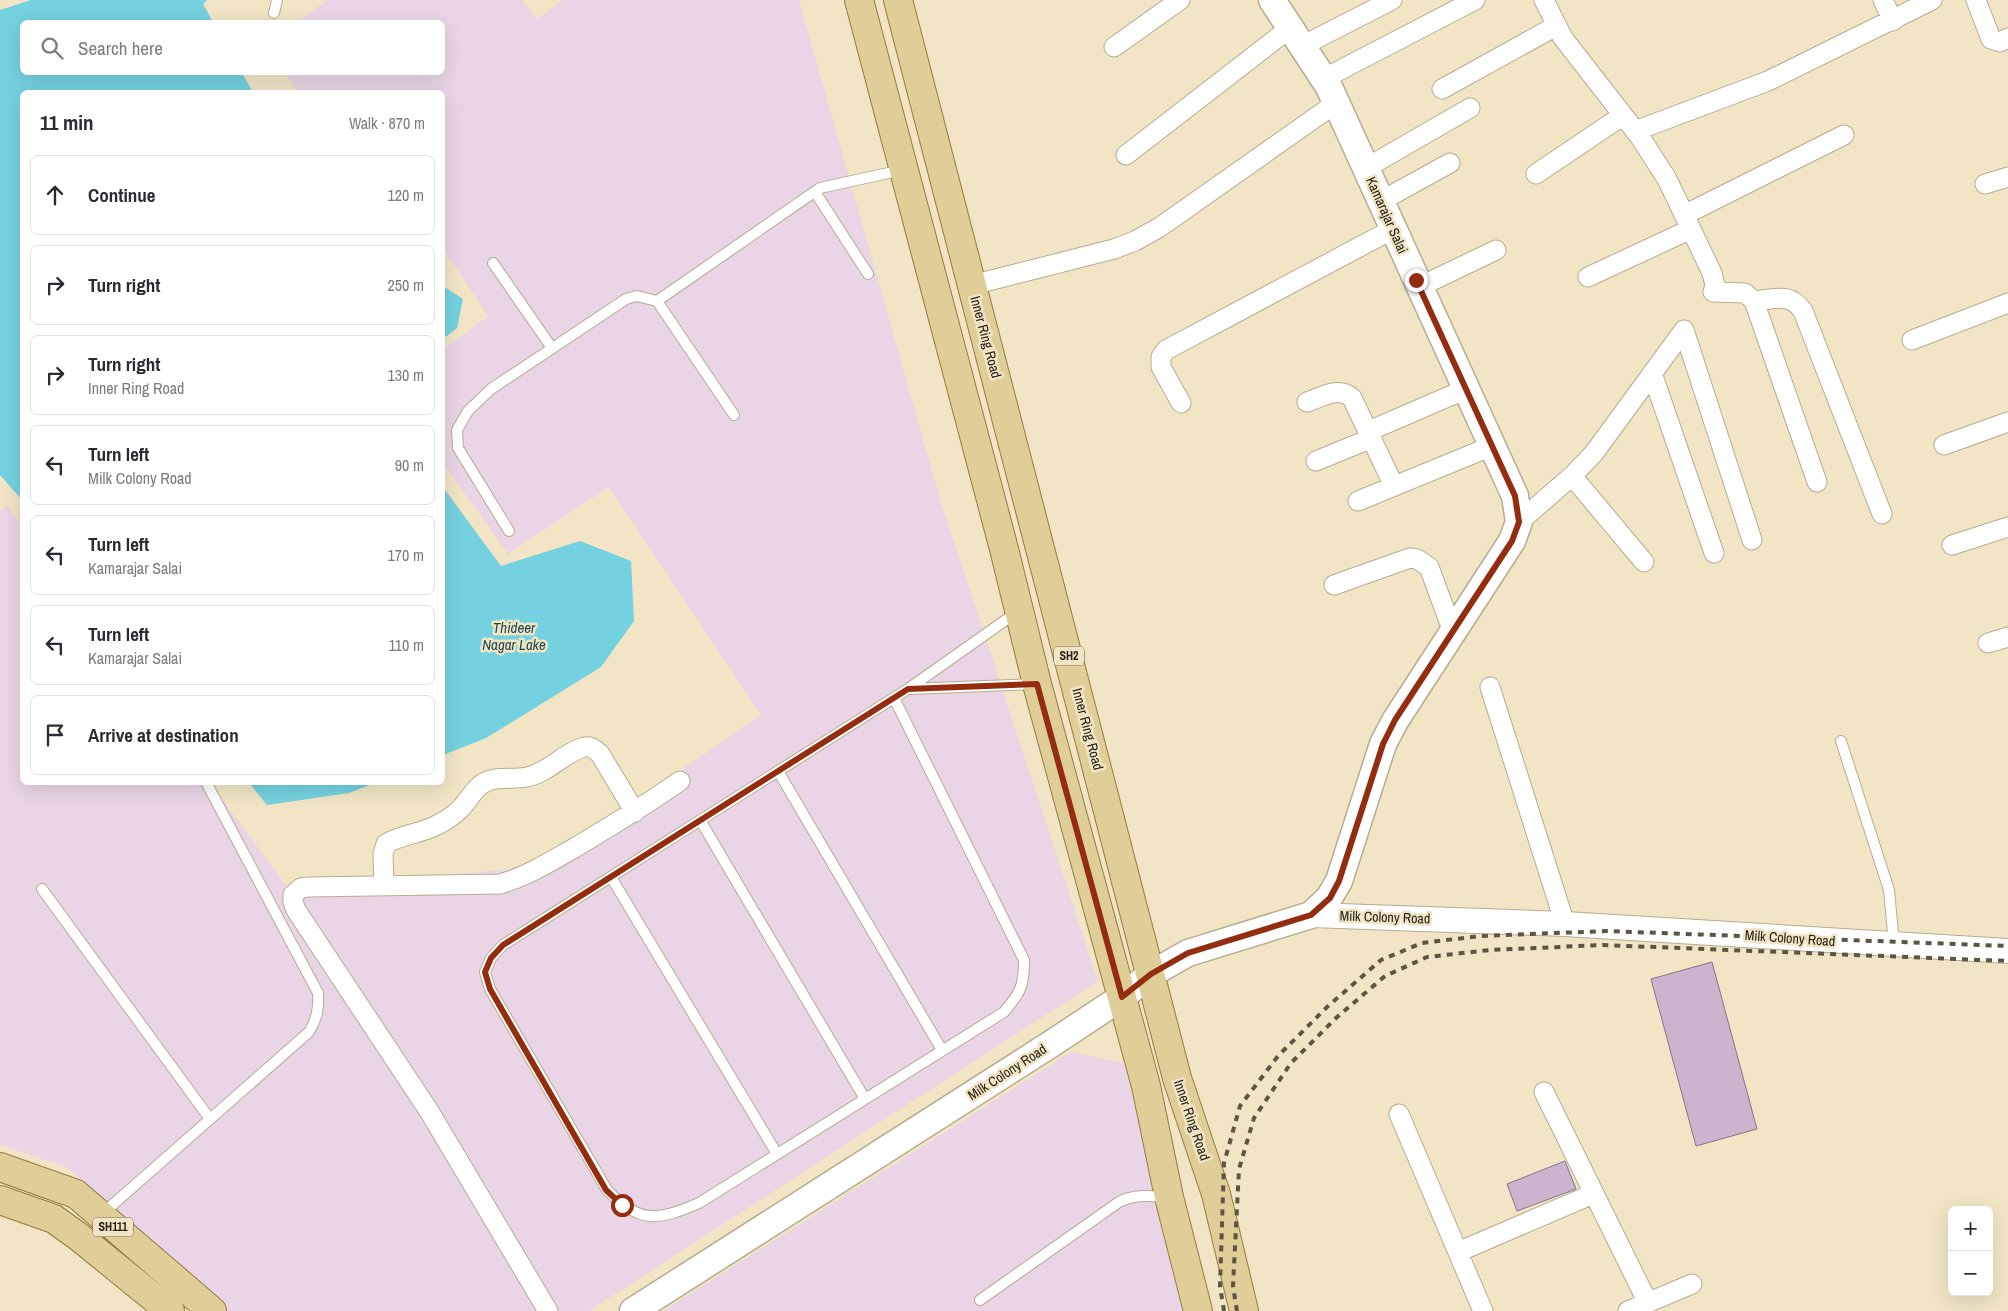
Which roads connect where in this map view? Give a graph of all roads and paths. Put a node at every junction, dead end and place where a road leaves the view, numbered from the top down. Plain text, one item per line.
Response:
1 (277, 0) edge
2 (859, 0) edge
3 (898, 0) edge
4 (1180, 0) edge
5 (1272, 0) edge
6 (1392, 0) edge
7 (1475, 0) edge
8 (1544, 0) edge
9 (1883, 0) edge
10 (1932, 0) edge
11 (1976, 0) edge
12 (274, 13) dead end
13 (1892, 21) junction
14 (1556, 26) junction
15 (1296, 37) junction
16 (2008, 38) edge
17 (1114, 47) dead end
18 (1323, 79) junction
19 (1442, 89) dead end
20 (1336, 104) junction
21 (1470, 108) dead end
22 (1622, 116) junction
23 (1634, 130) junction
24 (1844, 134) dead end
25 (1126, 155) dead end
26 (1450, 162) dead end
27 (1366, 168) junction
28 (903, 170) junction
29 (1536, 174) dead end
30 (2008, 177) edge
31 (1985, 184) dead end
32 (815, 192) junction
33 (1381, 201) junction
34 (1687, 222) junction
35 (1393, 229) junction
36 (1496, 250) dead end
37 (493, 263) dead end
38 (868, 274) dead end
39 (1588, 277) dead end
40 (972, 285) junction
41 (1420, 287) junction
42 (657, 301) junction
43 (1754, 301) junction
44 (2008, 303) edge
45 (1912, 340) dead end
46 (552, 348) junction
47 (1652, 373) junction
48 (1466, 389) junction
49 (1307, 402) dead end
50 (1181, 403) dead end
51 (734, 415) dead end
52 (2008, 422) edge
53 (1370, 434) junction
54 (1492, 446) junction
55 (1944, 446) dead end
56 (1316, 461) dead end
57 (1572, 476) junction
58 (1817, 482) dead end
59 (1394, 486) junction
60 (1358, 501) dead end
61 (1882, 514) dead end
62 (1519, 522) junction
63 (2008, 527) edge
64 (509, 531) dead end
65 (1752, 540) dead end
66 (1952, 545) dead end
67 (1714, 553) dead end
68 (1644, 562) dead end
69 (1334, 585) dead end
70 (1019, 610) junction
71 (1453, 632) junction
72 (2008, 638) edge
73 (1988, 644) dead end
74 (1037, 684) junction
75 (1490, 688) dead end
76 (908, 689) junction
77 (894, 698) junction
78 (1841, 742) dead end
79 (778, 771) junction
80 (680, 781) dead end
81 (208, 785) edge
82 (635, 812) junction
83 (700, 820) junction
84 (611, 876) junction
85 (384, 885) junction
86 (42, 889) dead end
87 (1311, 915) junction
88 (1565, 924) junction
89 (1894, 945) junction
90 (2008, 951) edge
91 (1151, 974) junction
92 (1122, 997) junction
93 (942, 1050) junction
94 (1544, 1092) dead end
95 (865, 1099) junction
96 (1399, 1114) dead end
97 (210, 1119) junction
98 (777, 1154) junction
99 (0, 1167) edge
100 (1593, 1194) junction
101 (1169, 1198) junction
102 (0, 1200) edge
103 (100, 1217) junction
104 (1458, 1252) junction
105 (1692, 1284) dead end
106 (980, 1300) dead end
107 (1648, 1303) junction
108 (170, 1311) edge
109 (212, 1311) edge
110 (548, 1311) edge
111 (633, 1311) edge
112 (1198, 1311) edge
113 (1244, 1311) edge
114 (1483, 1311) edge
115 (1628, 1311) edge

1 - 12 lane
2 - 28 main road
3 - 40 main road, Inner Ring Road / SH2
4 - 17 street
5 - 15 main road, Kamarajar Salai
6 - 15 street
7 - 18 street
8 - 14 street
9 - 13 street
10 - 13 street
11 - 16 street
13 - 23 street
14 - 19 street
14 - 22 street
15 - 18 main road, Kamarajar Salai
15 - 25 street
18 - 20 main road, Kamarajar Salai
20 - 27 main road, Kamarajar Salai
20 - 40 street
21 - 27 street
22 - 23 street
22 - 29 street
23 - 34 street
24 - 34 street
26 - 33 street
27 - 33 main road, Kamarajar Salai
28 - 32 lane
28 - 70 main road
30 - 31 street
32 - 38 lane
32 - 42 lane
33 - 35 main road, Kamarajar Salai
34 - 39 street
34 - 43 street
35 - 41 main road, Kamarajar Salai
35 - 50 street
36 - 41 street
37 - 46 lane
40 - 91 main road, Inner Ring Road / SH2
41 - 48 main road, Kamarajar Salai
42 - 46 lane
42 - 51 lane
43 - 58 street
43 - 61 street
44 - 45 street
46 - 64 lane
47 - 57 street
47 - 65 street
47 - 67 street
48 - 53 street
48 - 54 main road, Kamarajar Salai
49 - 53 street
52 - 55 street
53 - 56 street
53 - 59 street
54 - 59 street
54 - 62 main road, Kamarajar Salai
57 - 62 street
57 - 68 street
59 - 60 street
62 - 71 main road
63 - 66 street
69 - 71 street
70 - 74 main road
70 - 76 lane
71 - 87 main road
72 - 73 street
74 - 76 lane
74 - 92 main road
75 - 88 street
76 - 77 lane
77 - 79 lane
77 - 93 lane
78 - 89 lane
79 - 83 lane
79 - 93 lane
80 - 82 street
81 - 97 lane
82 - 85 street
82 - 85 street
83 - 84 lane
83 - 95 lane
84 - 98 lane
84 - 98 lane
85 - 110 street
86 - 97 lane
87 - 88 street, Milk Colony Road
87 - 91 main road, Milk Colony Road
88 - 89 street, Milk Colony Road
89 - 90 street, Milk Colony Road
91 - 92 main road, Milk Colony Road
91 - 113 main road, Inner Ring Road / SH2
92 - 101 main road
92 - 111 main road, Milk Colony Road
93 - 95 lane
94 - 100 street
95 - 98 lane
96 - 104 street
97 - 103 lane
99 - 103 main road, SH111
100 - 104 street
100 - 107 street
101 - 106 lane
101 - 112 main road
102 - 108 main road, SH111
103 - 109 main road, SH111
104 - 114 street
105 - 107 street
107 - 115 street

